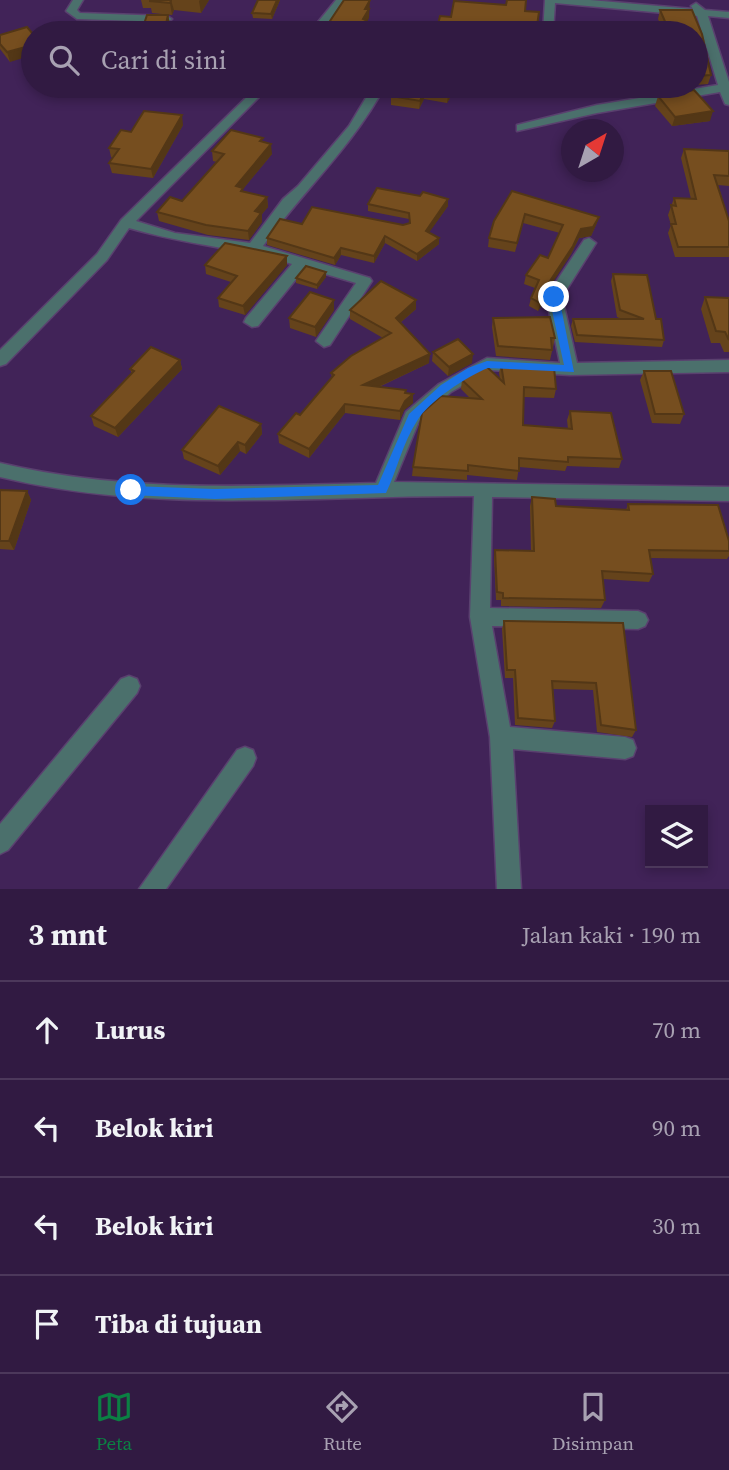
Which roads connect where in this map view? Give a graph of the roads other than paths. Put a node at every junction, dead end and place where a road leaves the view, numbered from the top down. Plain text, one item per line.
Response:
1 (78, 0) edge
2 (342, 0) edge
3 (551, 0) edge
4 (626, 0) edge
5 (729, 8) edge
6 (699, 9) junction
7 (729, 15) edge
8 (169, 19) edge
9 (324, 21) edge
10 (549, 21) edge
11 (703, 21) edge
12 (708, 37) edge
13 (724, 88) junction
14 (708, 91) edge
15 (252, 98) edge
16 (372, 98) edge
17 (660, 98) edge
18 (729, 101) edge
19 (522, 128) dead end
20 (126, 223) junction
21 (589, 243) dead end
22 (254, 248) junction
23 (302, 262) junction
24 (252, 321) dead end
25 (324, 341) dead end
26 (0, 360) edge
27 (729, 366) edge
28 (570, 369) junction
29 (0, 470) edge
30 (382, 489) junction
31 (483, 491) junction
32 (729, 494) edge
33 (480, 617) junction
34 (638, 620) dead end
35 (129, 686) dead end
36 (501, 737) junction
37 (625, 748) dead end
38 (245, 758) dead end
39 (0, 842) edge
40 (151, 889) edge
41 (509, 889) edge

1 - 8 street
2 - 9 street
3 - 6 street
3 - 10 street
4 - 6 street
5 - 6 street
6 - 7 street
6 - 11 street
12 - 13 street
13 - 14 street
13 - 18 street
15 - 20 street
16 - 22 street
17 - 19 street
20 - 22 street
20 - 26 street
21 - 28 street
22 - 23 street
23 - 24 street
23 - 25 street
27 - 28 street
28 - 30 street
29 - 30 street
30 - 31 street
31 - 32 street
31 - 33 street
33 - 34 street
33 - 36 street
35 - 39 street
36 - 37 street
36 - 41 street
38 - 40 street

